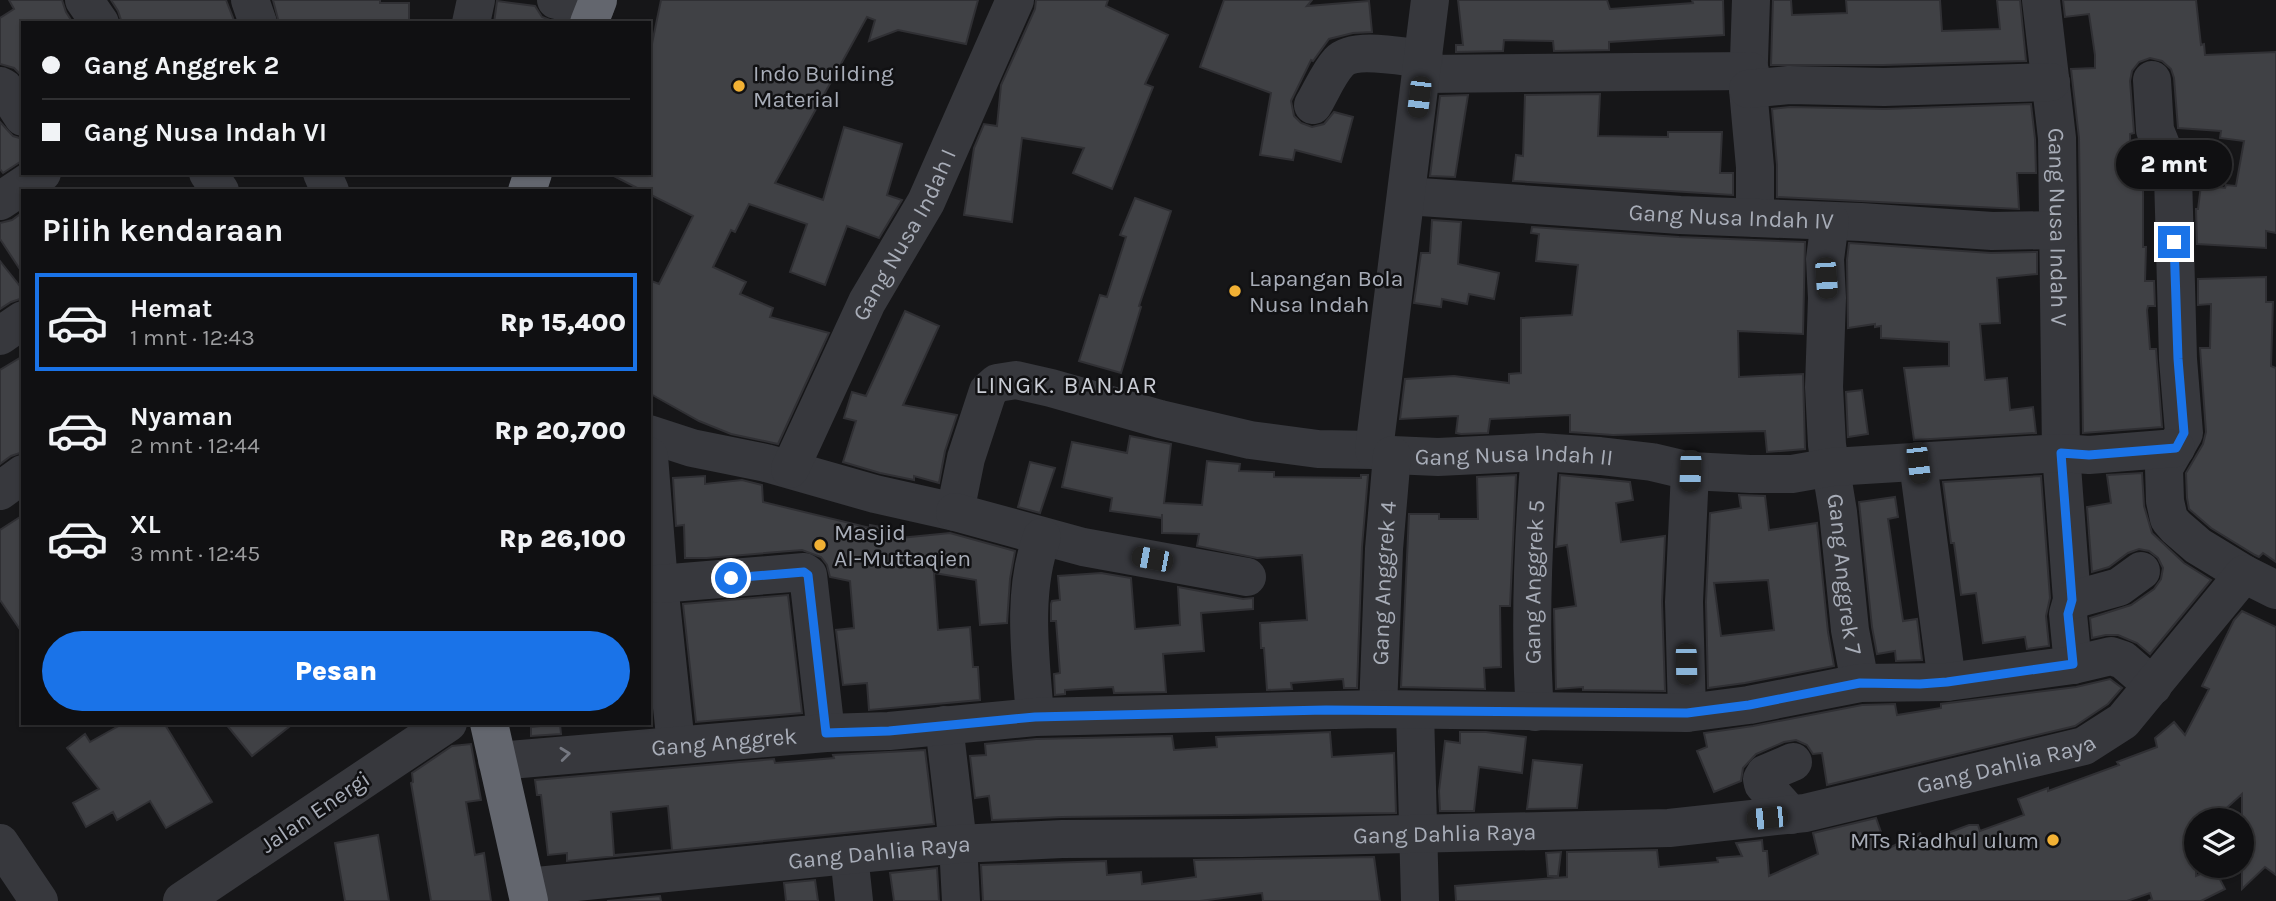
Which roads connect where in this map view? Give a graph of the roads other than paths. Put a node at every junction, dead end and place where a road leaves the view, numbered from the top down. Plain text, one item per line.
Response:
1 (84, 0) edge
2 (250, 0) edge
3 (476, 0) edge
4 (556, 0) edge
5 (1015, 0) edge
6 (1430, 0) edge
7 (1751, 0) edge
8 (2041, 0) edge
9 (594, 10) edge
10 (99, 21) edge
11 (257, 21) edge
12 (471, 21) edge
13 (1423, 66) junction
14 (1749, 80) junction
15 (2152, 80) dead end
16 (2051, 82) junction
17 (0, 86) edge
18 (1313, 105) dead end
19 (21, 114) edge
20 (39, 175) edge
21 (1406, 196) junction
22 (0, 201) edge
23 (1755, 218) junction
24 (1830, 221) junction
25 (2057, 230) junction
26 (21, 321) edge
27 (0, 336) edge
28 (651, 435) edge
29 (2176, 448) junction
30 (1540, 452) junction
31 (1383, 453) junction
32 (2061, 453) junction
33 (1918, 463) junction
34 (1832, 467) junction
35 (790, 469) junction
36 (1690, 471) junction
37 (21, 475) edge
38 (651, 482) edge
39 (0, 491) edge
40 (955, 512) junction
41 (1042, 537) junction
42 (2141, 572) dead end
43 (1247, 577) dead end
44 (2260, 582) edge
45 (659, 584) junction
46 (2072, 600) junction
47 (2073, 664) junction
48 (1947, 682) junction
49 (1860, 683) junction
50 (2153, 685) junction
51 (1397, 710) junction
52 (1535, 712) junction
53 (1687, 713) junction
54 (1035, 717) junction
55 (445, 725) edge
56 (489, 725) edge
57 (944, 725) junction
58 (826, 733) junction
59 (676, 746) junction
60 (497, 761) junction
61 (1793, 762) dead end
62 (1791, 815) junction
63 (1418, 834) junction
64 (0, 843) edge
65 (958, 844) junction
66 (849, 855) junction
67 (528, 894) edge
68 (39, 901) edge
69 (182, 901) edge
70 (855, 901) edge
71 (961, 901) edge
72 (1420, 901) edge

1 - 10 street
2 - 11 street
3 - 12 street
4 - 9 street
5 - 35 street, Gang Nusa Indah I
6 - 13 street, Gang Anggrek 4
7 - 14 street
8 - 16 street, Gang Nusa Indah V
13 - 14 street
13 - 18 street
13 - 21 street, Gang Anggrek 4
14 - 16 street
14 - 23 street
15 - 29 street
16 - 25 street, Gang Nusa Indah V
17 - 19 street
20 - 22 street
21 - 23 street, Gang Nusa Indah IV
21 - 31 street, Gang Anggrek 4
23 - 24 street, Gang Nusa Indah IV
24 - 25 street, Gang Nusa Indah IV
24 - 34 street, Gang Anggrek 7
25 - 32 street, Gang Nusa Indah V
26 - 27 street
28 - 35 street
29 - 32 street, Gang Nusa Indah II
29 - 44 street
30 - 31 street, Gang Nusa Indah II
30 - 36 street, Gang Nusa Indah II
30 - 52 street, Gang Anggrek 5
31 - 40 street, Gang Nusa Indah II
31 - 51 street, Gang Anggrek 4
32 - 33 street, Gang Nusa Indah II
32 - 46 street, Gang Nusa Indah V
33 - 34 street, Gang Nusa Indah II
33 - 48 street
34 - 36 street, Gang Nusa Indah II
34 - 49 street, Gang Anggrek 7
35 - 40 street
36 - 53 street
37 - 39 street
38 - 45 street
40 - 41 street
41 - 43 street
41 - 54 street
42 - 46 street
44 - 50 street, Gang Dahlia Raya
45 - 58 street
45 - 59 street
46 - 47 street, Gang Nusa Indah V
47 - 48 street, Gang Anggrek
47 - 50 street, Gang Anggrek
48 - 49 street, Gang Anggrek
49 - 53 street, Gang Anggrek
50 - 62 street, Gang Dahlia Raya
51 - 52 street, Gang Anggrek
51 - 54 street, Gang Anggrek
51 - 63 street, Gang Anggrek 4
52 - 53 street, Gang Anggrek
54 - 57 street, Gang Anggrek
55 - 69 street, Jalan Energi
56 - 60 highway
57 - 58 street, Gang Anggrek
57 - 65 street
58 - 59 street, Gang Anggrek
60 -> 59 street, Gang Anggrek
60 - 67 highway
61 - 62 street
62 - 63 street, Gang Dahlia Raya
63 - 65 street, Gang Dahlia Raya
63 - 72 street, Gang Anggrek 4
64 - 68 street
65 - 66 street, Gang Dahlia Raya
65 - 71 street
66 - 67 street, Gang Dahlia Raya
66 - 70 street

